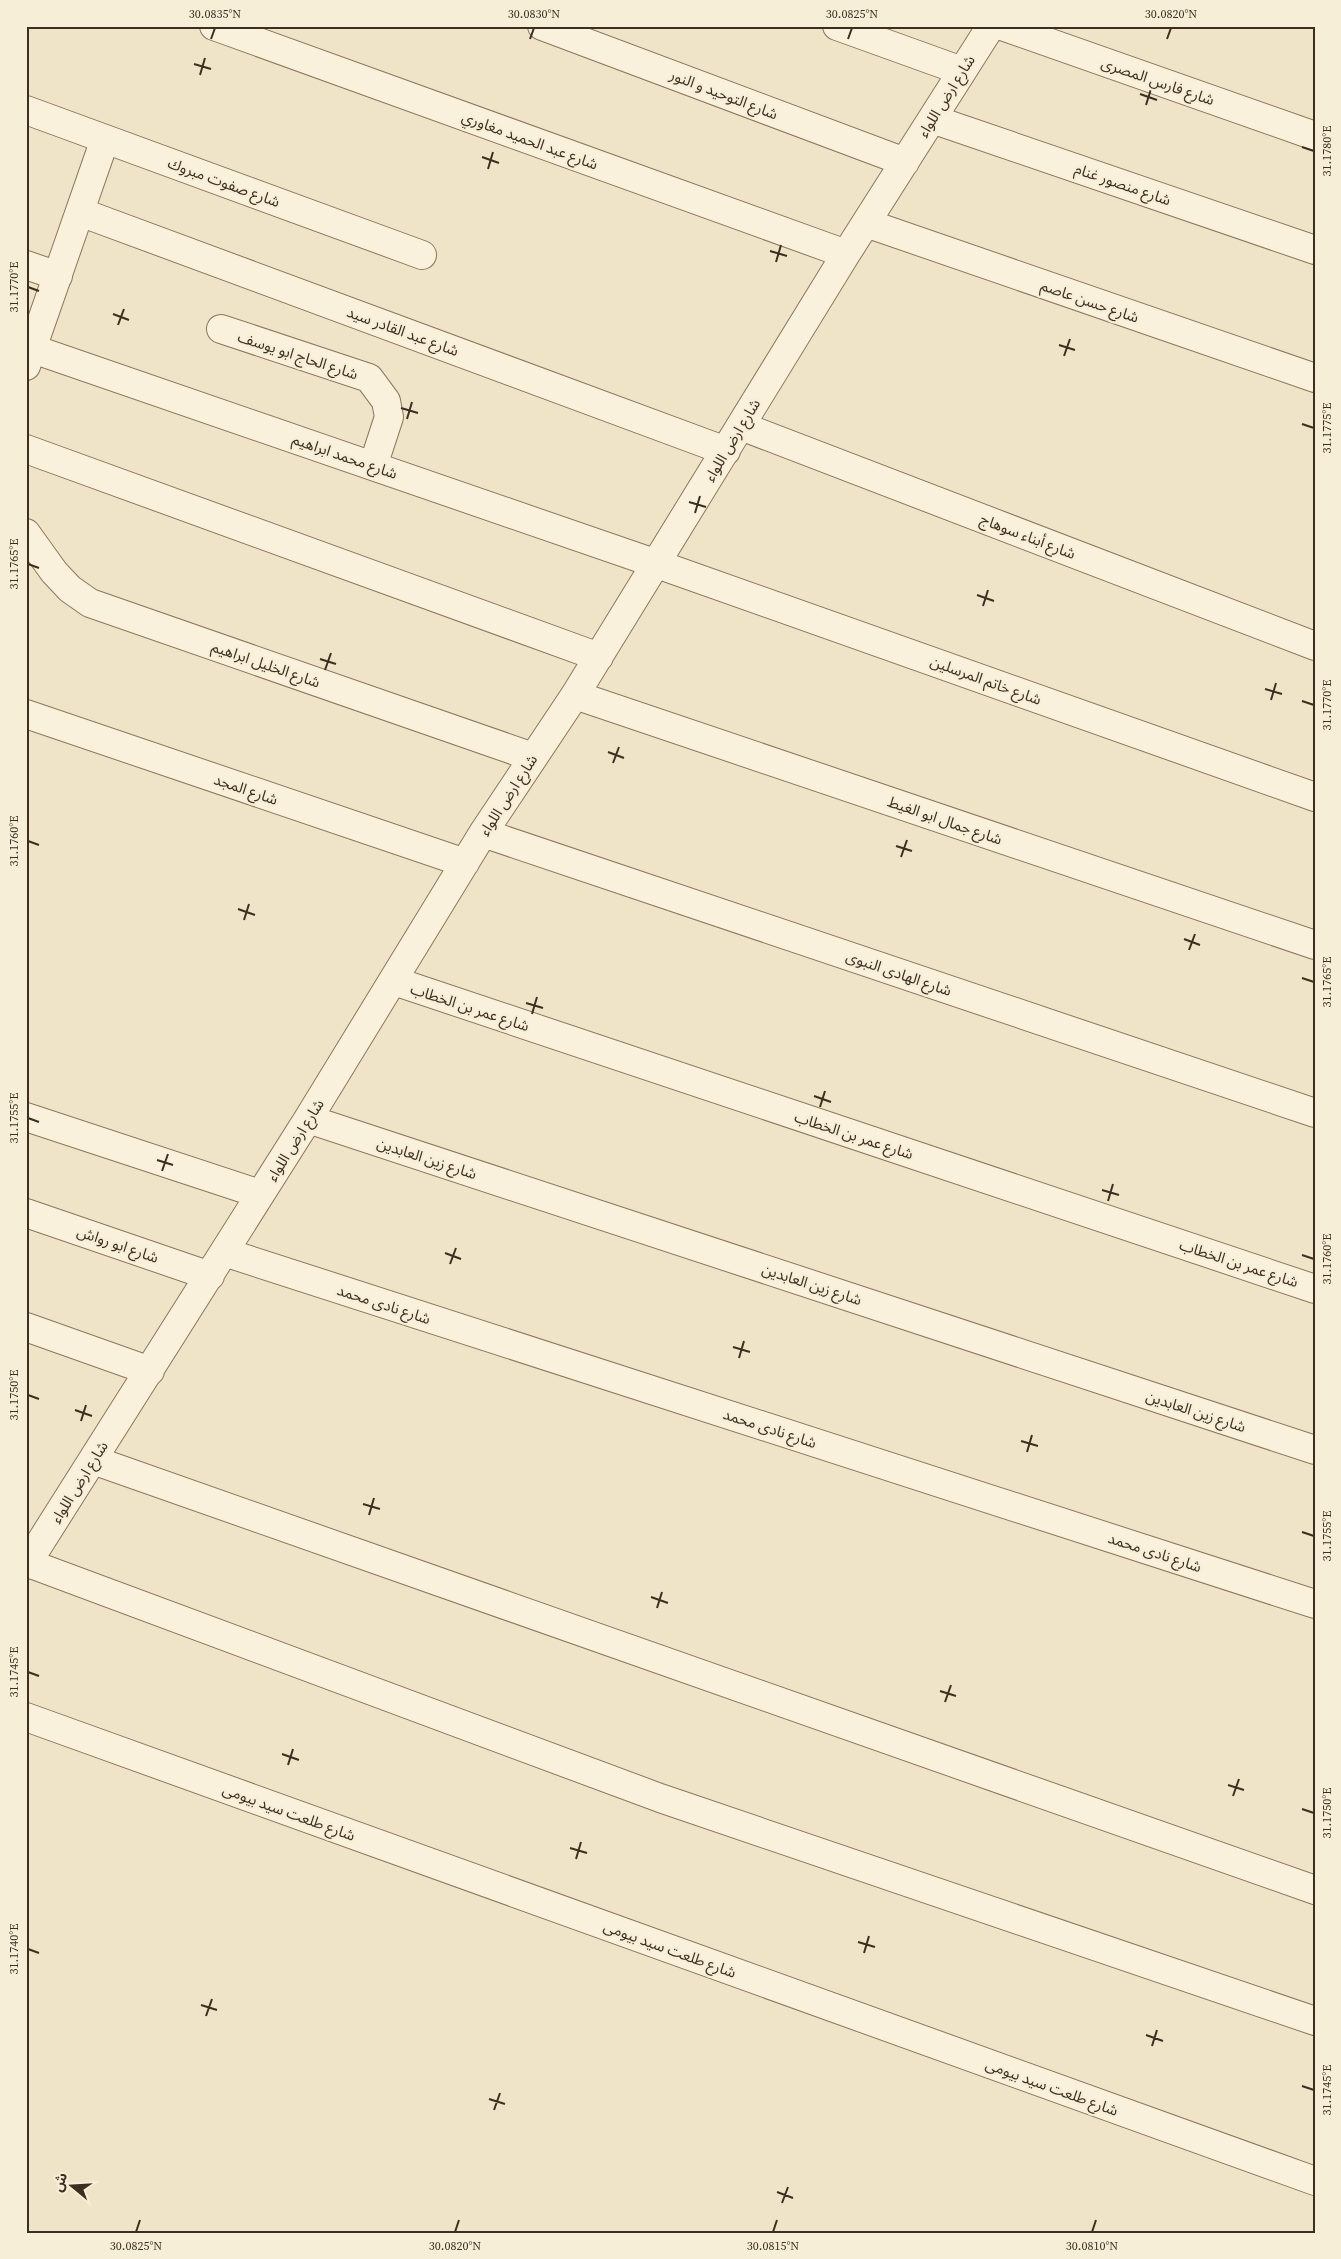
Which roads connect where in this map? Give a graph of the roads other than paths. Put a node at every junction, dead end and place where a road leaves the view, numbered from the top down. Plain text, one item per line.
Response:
1 (214, 26) edge
2 (542, 26) edge
3 (837, 26) edge
4 (991, 26) edge
5 (1002, 26) edge
6 (962, 71) junction
7 (26, 110) edge
8 (932, 119) junction
9 (1315, 136) edge
10 (105, 139) junction
11 (905, 162) junction
12 (80, 212) junction
13 (866, 223) junction
14 (1315, 250) edge
15 (846, 254) junction
16 (422, 255) dead end
17 (26, 264) edge
18 (58, 276) junction
19 (220, 329) dead end
20 (30, 358) edge
21 (1315, 378) edge
22 (741, 426) junction
23 (26, 448) edge
24 (726, 451) junction
25 (373, 466) junction
26 (26, 533) edge
27 (657, 564) junction
28 (1315, 646) edge
29 (599, 657) junction
30 (575, 695) junction
31 (26, 714) edge
32 (533, 757) junction
33 (1315, 797) edge
34 (484, 833) junction
35 (465, 863) junction
36 (1315, 945) edge
37 (394, 981) junction
38 (1315, 1113) edge
39 (26, 1117) edge
40 (308, 1119) junction
41 (260, 1194) junction
42 (26, 1213) edge
43 (224, 1252) junction
44 (210, 1276) junction
45 (1315, 1289) edge
46 (26, 1327) edge
47 (150, 1371) junction
48 (1315, 1450) edge
49 (93, 1460) junction
50 (27, 1564) edge
51 (1315, 1604) edge
52 (26, 1717) edge
53 (1315, 1890) edge
54 (1315, 2021) edge
55 (1315, 2181) edge

1 - 15 street, شارع عبد الحميد مغاوري
2 - 11 street, شارع التوحيد و النور
3 - 6 street
4 - 6 street, شارع ارض اللواء
5 - 9 street, شارع فارس المصرى
6 - 8 street, شارع ارض اللواء
7 - 10 street, شارع صفوت مبروك
8 - 11 street, شارع ارض اللواء
8 - 14 street, شارع منصور غنام
10 - 12 street
10 - 16 street, شارع صفوت مبروك
11 - 13 street, شارع ارض اللواء
12 - 18 street
12 - 24 street, شارع عبد القادر سيد
13 - 15 street, شارع ارض اللواء
13 - 21 street, شارع حسن عاصم
15 - 22 street, شارع ارض اللواء
17 - 18 street
18 - 20 street
19 - 25 street, شارع الحاج ابو يوسف
20 - 25 street, شارع محمد ابراهيم
22 - 24 street, شارع ارض اللواء
22 - 28 street, شارع أبناء سوهاج
23 - 29 street
24 - 27 street, شارع ارض اللواء
25 - 27 street, شارع محمد ابراهيم
26 - 32 street, شارع الخليل ابراهيم
27 - 29 street, شارع ارض اللواء
27 - 33 street, شارع خاتم المرسلين
29 - 30 street, شارع ارض اللواء
30 - 32 street, شارع ارض اللواء
30 - 36 street, شارع جمال ابو الغيط
31 - 35 street, شارع المجد
32 - 34 street, شارع ارض اللواء
34 - 35 street, شارع ارض اللواء
34 - 38 street, شارع الهادى النبوى
35 - 37 street, شارع ارض اللواء
37 - 40 street, شارع ارض اللواء
37 - 45 street, شارع عمر بن الخطاب
39 - 41 street
40 - 41 street, شارع ارض اللواء
40 - 48 street, شارع زين العابدين
41 - 43 street, شارع ارض اللواء
42 - 44 street, شارع ابو رواش
43 - 44 street, شارع ارض اللواء
43 - 51 street, شارع نادى محمد
44 - 47 street, شارع ارض اللواء
46 - 47 street
47 - 49 street, شارع ارض اللواء
49 - 50 street, شارع ارض اللواء
49 - 53 street
50 - 54 street
52 - 55 street, شارع طلعت سيد بيومى

